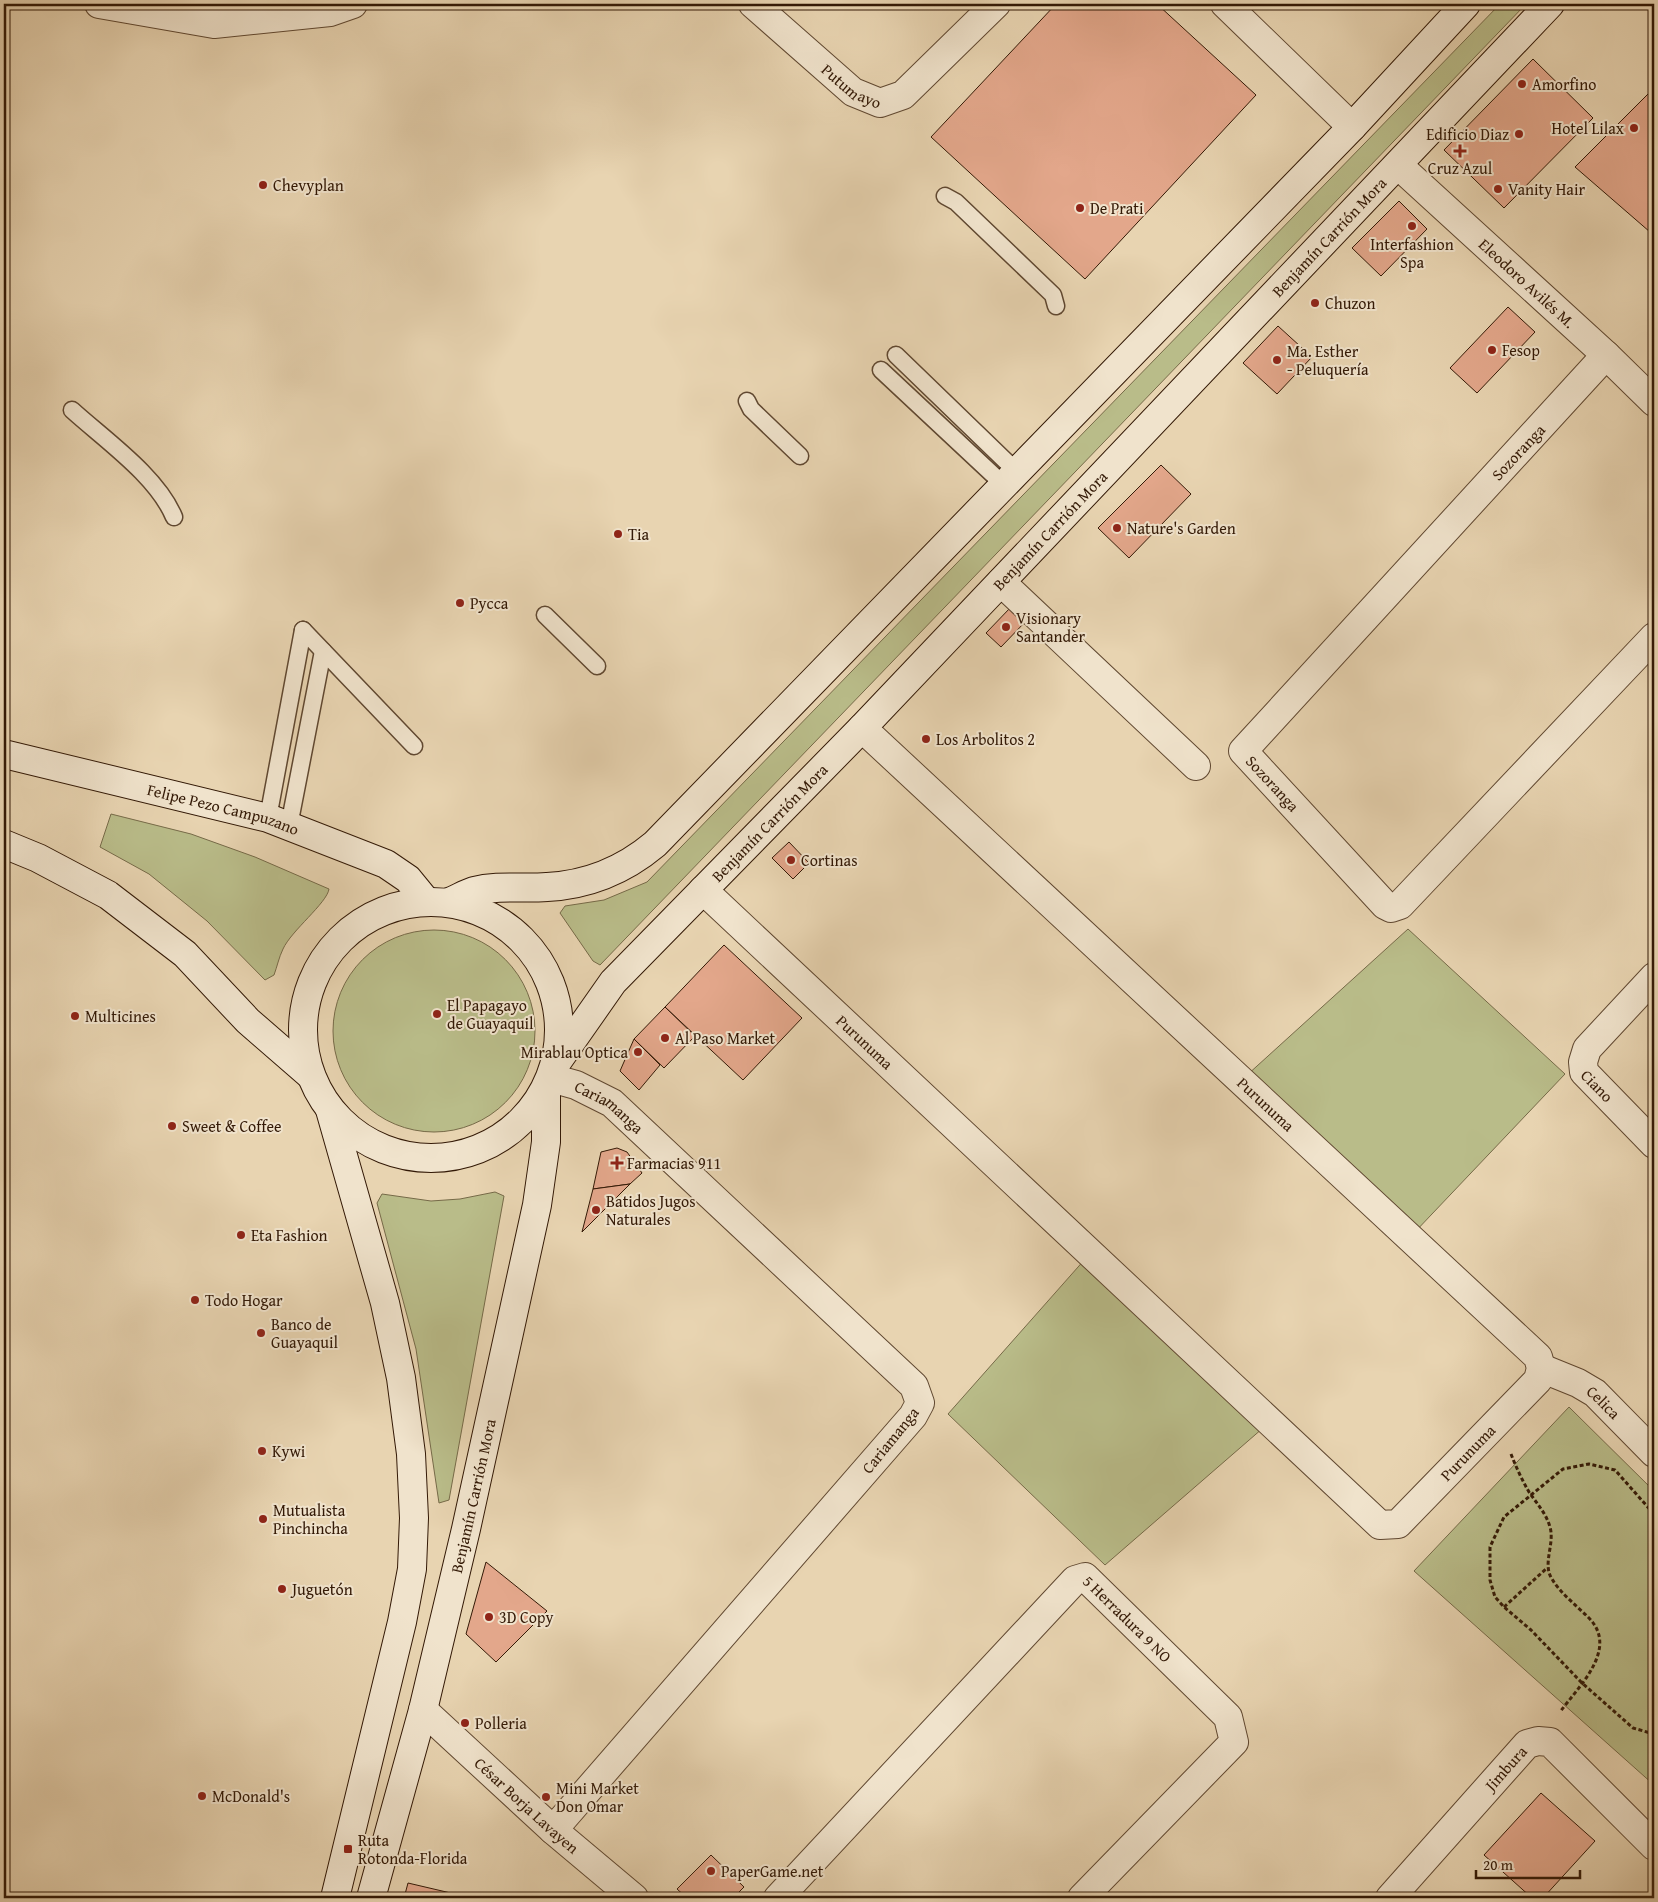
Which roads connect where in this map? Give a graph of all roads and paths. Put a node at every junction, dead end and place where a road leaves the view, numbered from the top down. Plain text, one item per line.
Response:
1 (100, 4) edge
2 (353, 4) edge
3 (753, 4) edge
4 (996, 4) edge
5 (1225, 4) edge
6 (1466, 4) edge
7 (1550, 4) edge
8 (1352, 127) junction
9 (1398, 165) junction
10 (945, 196) dead end
11 (1056, 306) dead end
12 (896, 355) dead end
13 (1606, 355) junction
14 (881, 370) dead end
15 (747, 401) dead end
16 (1654, 402) edge
17 (72, 410) dead end
18 (800, 456) dead end
19 (1011, 479) junction
20 (174, 517) dead end
21 (1001, 582) junction
22 (545, 615) dead end
23 (1654, 638) edge
24 (323, 651) junction
25 (597, 666) dead end
26 (862, 728) junction
27 (414, 746) dead end
28 (4, 754) edge
29 (1196, 766) dead end
30 (278, 822) junction
31 (4, 844) edge
32 (703, 890) junction
33 (438, 902) junction
34 (1654, 977) edge
35 (309, 1074) junction
36 (551, 1076) junction
37 (330, 1110) junction
38 (1654, 1144) edge
39 (1541, 1368) junction
40 (1508, 1448) dead end
41 (1654, 1453) edge
42 (1531, 1494) junction
43 (1654, 1514) edge
44 (1547, 1568) junction
45 (1504, 1607) junction
46 (1582, 1683) junction
47 (423, 1710) junction
48 (1654, 1734) edge
49 (553, 1830) junction
50 (1654, 1846) edge
51 (335, 1898) edge
52 (371, 1898) edge
53 (634, 1898) edge
54 (778, 1898) edge
55 (1082, 1898) edge
56 (1390, 1898) edge

1 - 2 street
3 - 4 street, Putumayo
5 - 8 street
6 - 8 street
7 - 9 street, Benjamín Carrión Mora
8 - 19 street
9 - 13 street, Eleodoro Avilés M.
9 - 21 street, Benjamín Carrión Mora
10 - 11 lane
12 - 19 lane
13 - 16 street, Eleodoro Avilés M.
13 - 23 street, Sozoranga
14 - 19 lane
15 - 18 lane
17 - 20 lane
19 - 33 street
21 - 26 street, Benjamín Carrión Mora
21 - 29 street
22 - 25 lane
24 - 27 lane
24 - 30 lane
24 - 30 lane
26 - 32 street, Benjamín Carrión Mora
26 - 39 street, Purunuma
28 - 30 street, Felipe Pezo Campuzano
30 - 33 street, Felipe Pezo Campuzano
31 - 35 street
32 - 36 street, Benjamín Carrión Mora
32 - 39 street, Purunuma
33 - 35 street
33 - 36 street
34 - 38 street, Ciano
35 - 37 street
36 - 37 street
36 - 47 street, Benjamín Carrión Mora
36 - 49 street, Cariamanga
37 - 51 street
39 - 41 street, Celica
40 - 42 path
42 - 43 path
42 - 44 path
42 - 45 path
44 - 45 path
44 - 46 path
45 - 46 path
46 - 48 path
47 - 49 street, César Borja Lavayen
47 - 52 street, Benjamín Carrión Mora
49 - 53 street, César Borja Lavayen
50 - 56 street, Jimbura
54 - 55 street, 5 Herradura 9 NO

